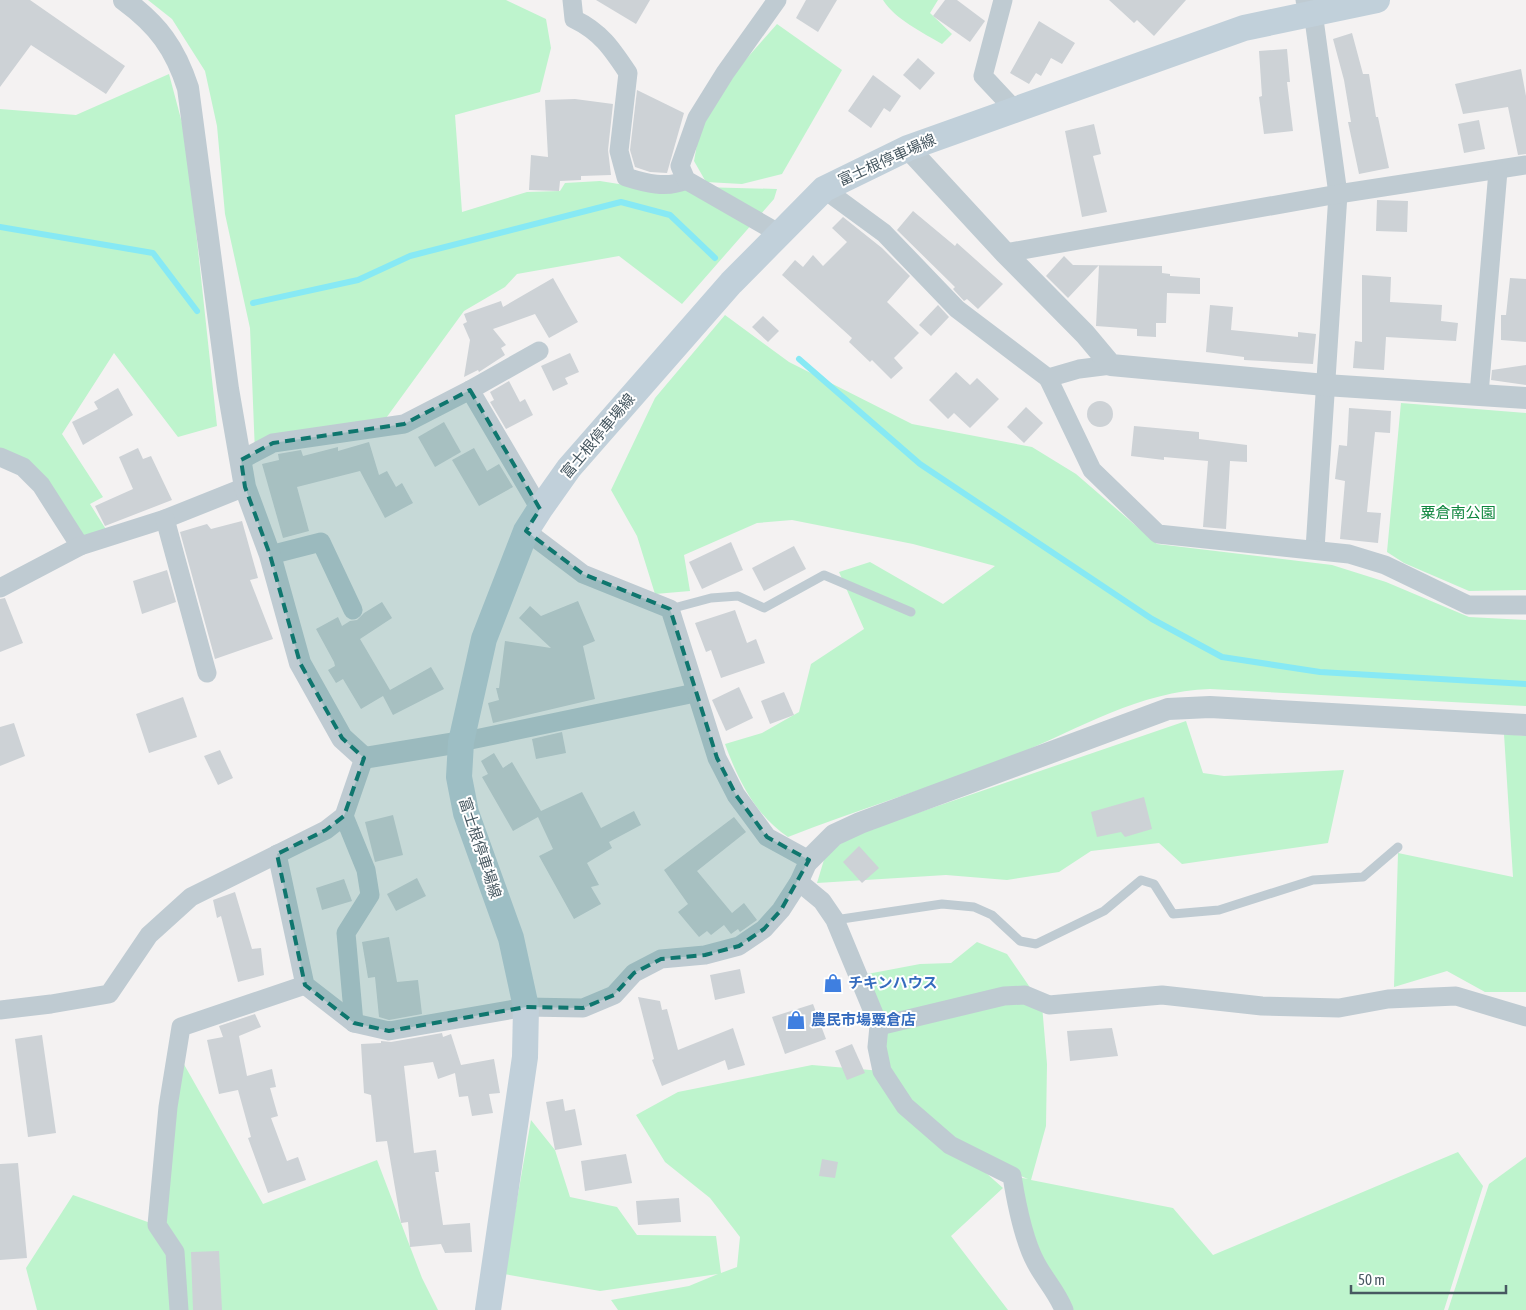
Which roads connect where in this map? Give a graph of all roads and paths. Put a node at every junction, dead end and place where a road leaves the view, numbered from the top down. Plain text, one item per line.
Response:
1 (124, 0) edge
2 (572, 0) edge
3 (777, 0) edge
4 (1003, 0) edge
5 (1376, 0) edge
6 (1309, 6) edge
7 (1014, 109) junction
8 (908, 148) junction
9 (1526, 165) edge
10 (1498, 170) junction
11 (686, 180) junction
12 (824, 188) junction
13 (1338, 194) junction
14 (780, 234) junction
15 (1005, 253) junction
16 (539, 351) dead end
17 (1111, 365) junction
18 (1048, 378) junction
19 (1325, 385) junction
20 (470, 390) junction
21 (1479, 394) junction
22 (1526, 398) edge
23 (0, 457) edge
24 (241, 460) junction
25 (245, 487) junction
26 (165, 519) junction
27 (533, 520) junction
28 (80, 546) junction
29 (1315, 549) junction
30 (270, 555) junction
31 (0, 588) edge
32 (1526, 605) edge
33 (670, 609) junction
34 (353, 610) dead end
35 (911, 612) dead end
36 (207, 673) dead end
37 (695, 693) junction
38 (1526, 724) edge
39 (461, 742) junction
40 (364, 758) junction
41 (344, 816) junction
42 (1398, 847) dead end
43 (277, 854) junction
44 (809, 860) junction
45 (799, 882) junction
46 (836, 920) junction
47 (306, 985) junction
48 (526, 1007) junction
49 (0, 1010) edge
50 (1526, 1017) edge
51 (354, 1023) junction
52 (879, 1026) junction
53 (179, 1310) edge
54 (488, 1310) edge
55 (1064, 1310) edge

1 - 24 street
2 - 11 street
3 - 11 street
4 - 7 street
5 - 6 main road, 富士根停車場線
6 - 7 main road, 富士根停車場線
6 - 13 street
7 - 8 main road, 富士根停車場線
8 - 12 main road, 富士根停車場線
8 - 15 street
9 - 10 street
10 - 13 street
10 - 21 street
11 - 14 street
12 - 14 main road, 富士根停車場線
12 - 18 street
13 - 15 street
13 - 19 street
14 - 27 main road, 富士根停車場線
15 - 17 street
16 - 20 street
17 - 18 street
17 - 19 street
18 - 29 street
19 - 21 street
19 - 29 street
20 - 24 street
20 - 27 street
21 - 22 street
23 - 28 street
24 - 25 street
25 - 26 street
25 - 30 street
26 - 28 street
26 - 36 street
27 - 33 street
27 - 39 main road, 富士根停車場線
28 - 31 street
29 - 32 street
30 - 34 street
30 - 40 street
33 - 35 lane
33 - 37 street
37 - 39 street
37 - 44 street
38 - 44 street
39 - 40 street
39 - 48 main road, 富士根停車場線
40 - 41 street
41 - 43 street
41 - 51 street
42 - 46 lane
43 - 47 street
43 - 49 street
44 - 45 street
45 - 46 street
45 - 48 street
46 - 52 street
47 - 51 street
47 - 53 street
48 - 51 street
48 - 54 main road, 富士根停車場線
50 - 52 street
52 - 55 street

